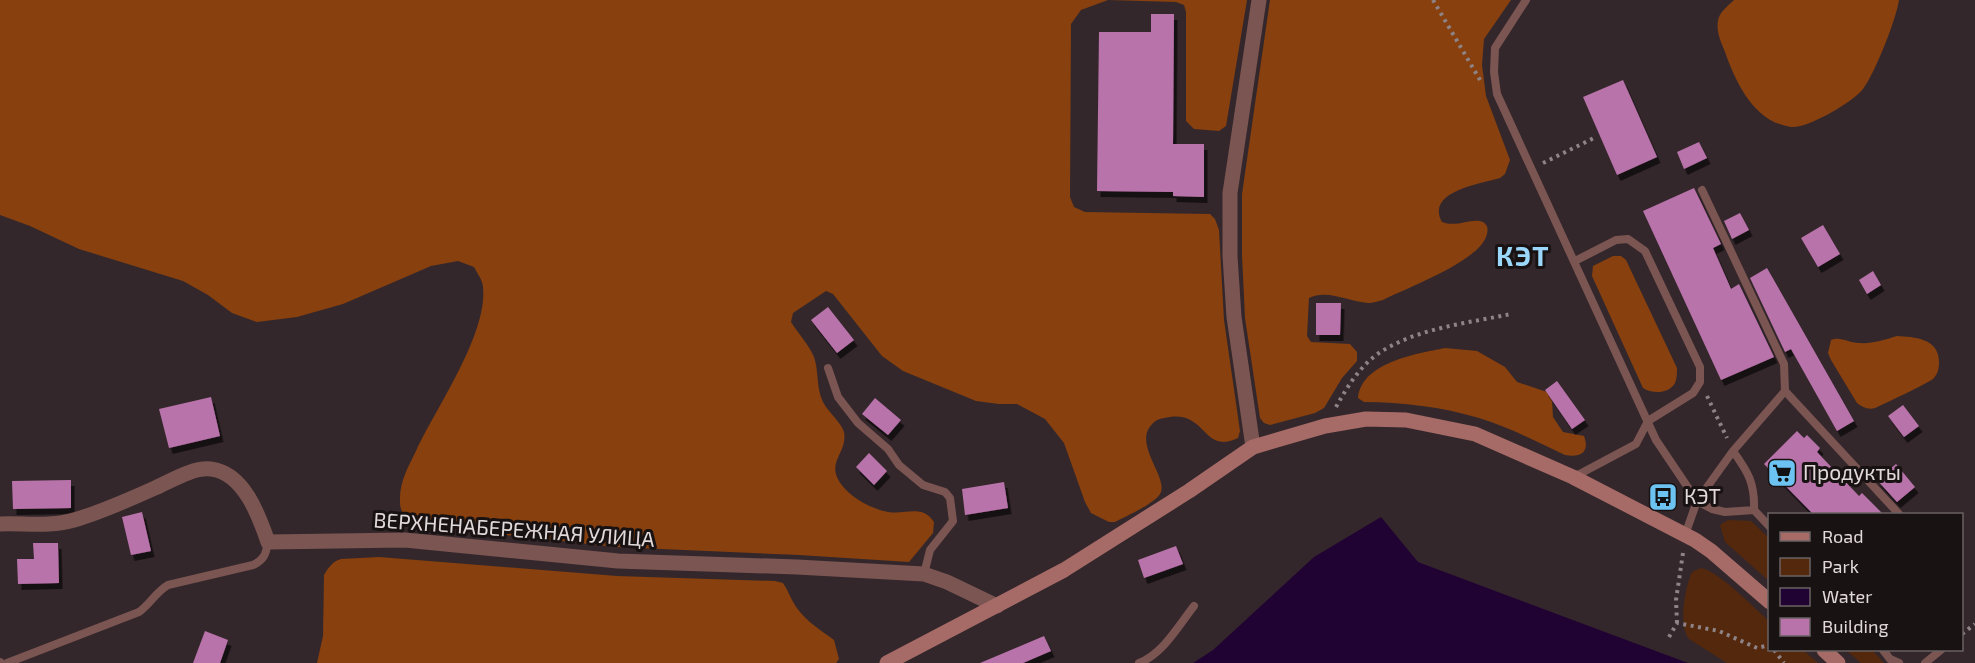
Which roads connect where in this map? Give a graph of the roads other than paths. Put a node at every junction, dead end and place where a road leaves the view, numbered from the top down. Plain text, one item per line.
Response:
1 (1259, 0) edge
2 (1526, 0) edge
3 (1702, 190) dead end
4 (1575, 261) junction
5 (828, 368) dead end
6 (1785, 391) junction
7 (1648, 421) junction
8 (1253, 447) junction
9 (1732, 451) junction
10 (1573, 477) junction
11 (1697, 501) junction
12 (1754, 510) junction
13 (1898, 513) edge
14 (0, 524) edge
15 (1768, 525) edge
16 (1685, 535) junction
17 (268, 542) junction
18 (924, 574) junction
19 (1768, 600) edge
20 (997, 606) junction
21 (1194, 606) dead end
22 (1825, 651) edge
23 (1884, 651) edge
24 (1940, 651) edge
25 (7, 663) edge
26 (887, 663) edge
27 (1139, 663) edge
28 (1838, 663) edge
29 (1899, 663) edge
30 (1925, 663) edge

1 - 8 street
2 - 4 lane
3 - 6 lane
4 - 7 lane
4 - 7 lane
5 - 18 lane
6 - 9 lane
6 - 13 lane
7 - 10 lane
7 - 11 lane
8 - 10 main road
8 - 20 main road
9 - 11 lane
9 - 12 lane
10 - 16 main road
11 - 12 lane
11 - 16 lane
12 - 15 lane
14 - 17 street
16 - 19 main road
17 - 18 street, ВЕРХНЕНАБЕРЕЖНАЯ УЛИЦА
17 - 25 lane
18 - 20 street, ВЕРХНЕНАБЕРЕЖНАЯ УЛИЦА
20 - 26 main road
21 - 27 lane
22 - 28 main road
23 - 29 lane
24 - 30 lane

